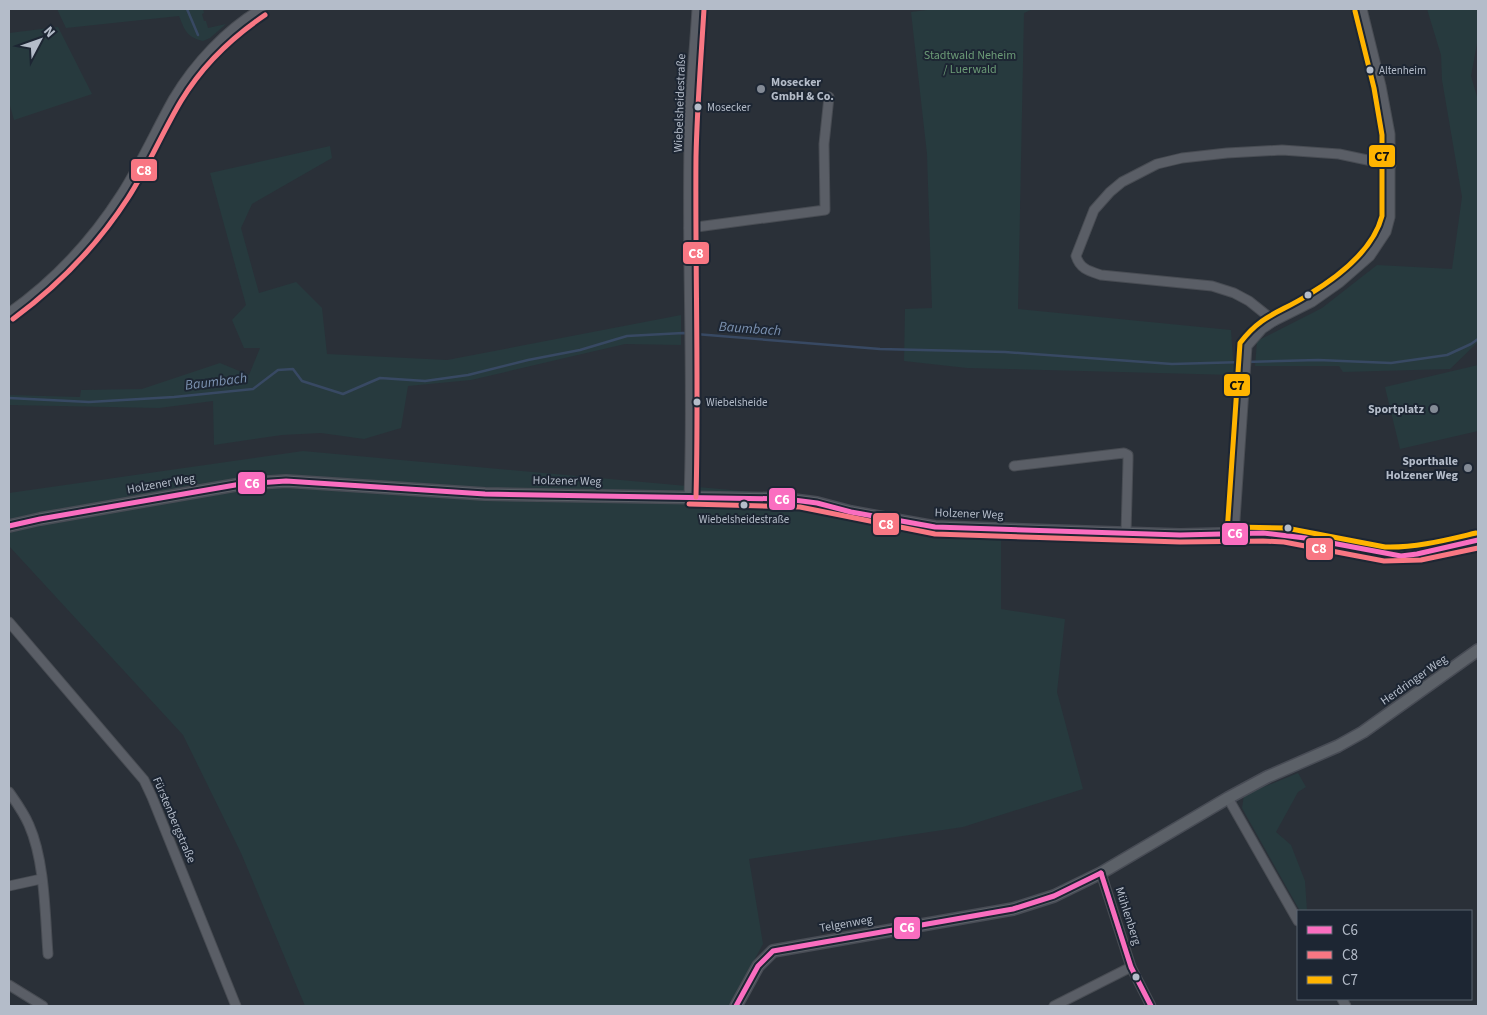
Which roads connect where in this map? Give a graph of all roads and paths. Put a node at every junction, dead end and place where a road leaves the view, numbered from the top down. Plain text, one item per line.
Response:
1 (261, 9) edge
2 (697, 9) edge
3 (1362, 9) edge
4 (829, 97) dead end
5 (1391, 165) junction
6 (689, 228) junction
7 (9, 313) edge
8 (1274, 321) junction
9 (1014, 466) dead end
10 (689, 497) junction
11 (9, 526) edge
12 (1126, 533) junction
13 (1234, 534) junction
14 (1478, 540) edge
15 (9, 622) edge
16 (1478, 650) edge
17 (9, 792) edge
18 (1228, 798) junction
19 (1101, 873) junction
20 (42, 879) junction
21 (9, 886) edge
22 (1297, 919) edge
23 (48, 954) dead end
24 (1131, 966) junction
25 (9, 985) edge
26 (42, 1006) edge
27 (236, 1006) edge
28 (736, 1006) edge
29 (1054, 1006) edge
30 (1152, 1006) edge

1 - 7 street
2 - 6 street, Wiebelsheidestraße
3 - 5 street
4 - 6 street
5 - 8 street
5 - 8 street
6 - 10 street, Wiebelsheidestraße
8 - 13 street
9 - 12 street
10 - 11 main road, Holzener Weg
10 - 12 main road, Holzener Weg
12 - 13 main road, Holzener Weg
13 - 14 main road, Holzener Weg
15 - 27 street, Fürstenbergstraße
16 - 18 main road, Herdringer Weg
17 - 20 street
18 - 19 main road, Herdringer Weg
18 - 22 street
19 - 24 street, Mühlenberg
19 - 28 main road, Telgenweg
20 - 21 street
20 - 23 street
24 - 29 street
24 - 30 street, Mühlenberg
25 - 26 street

